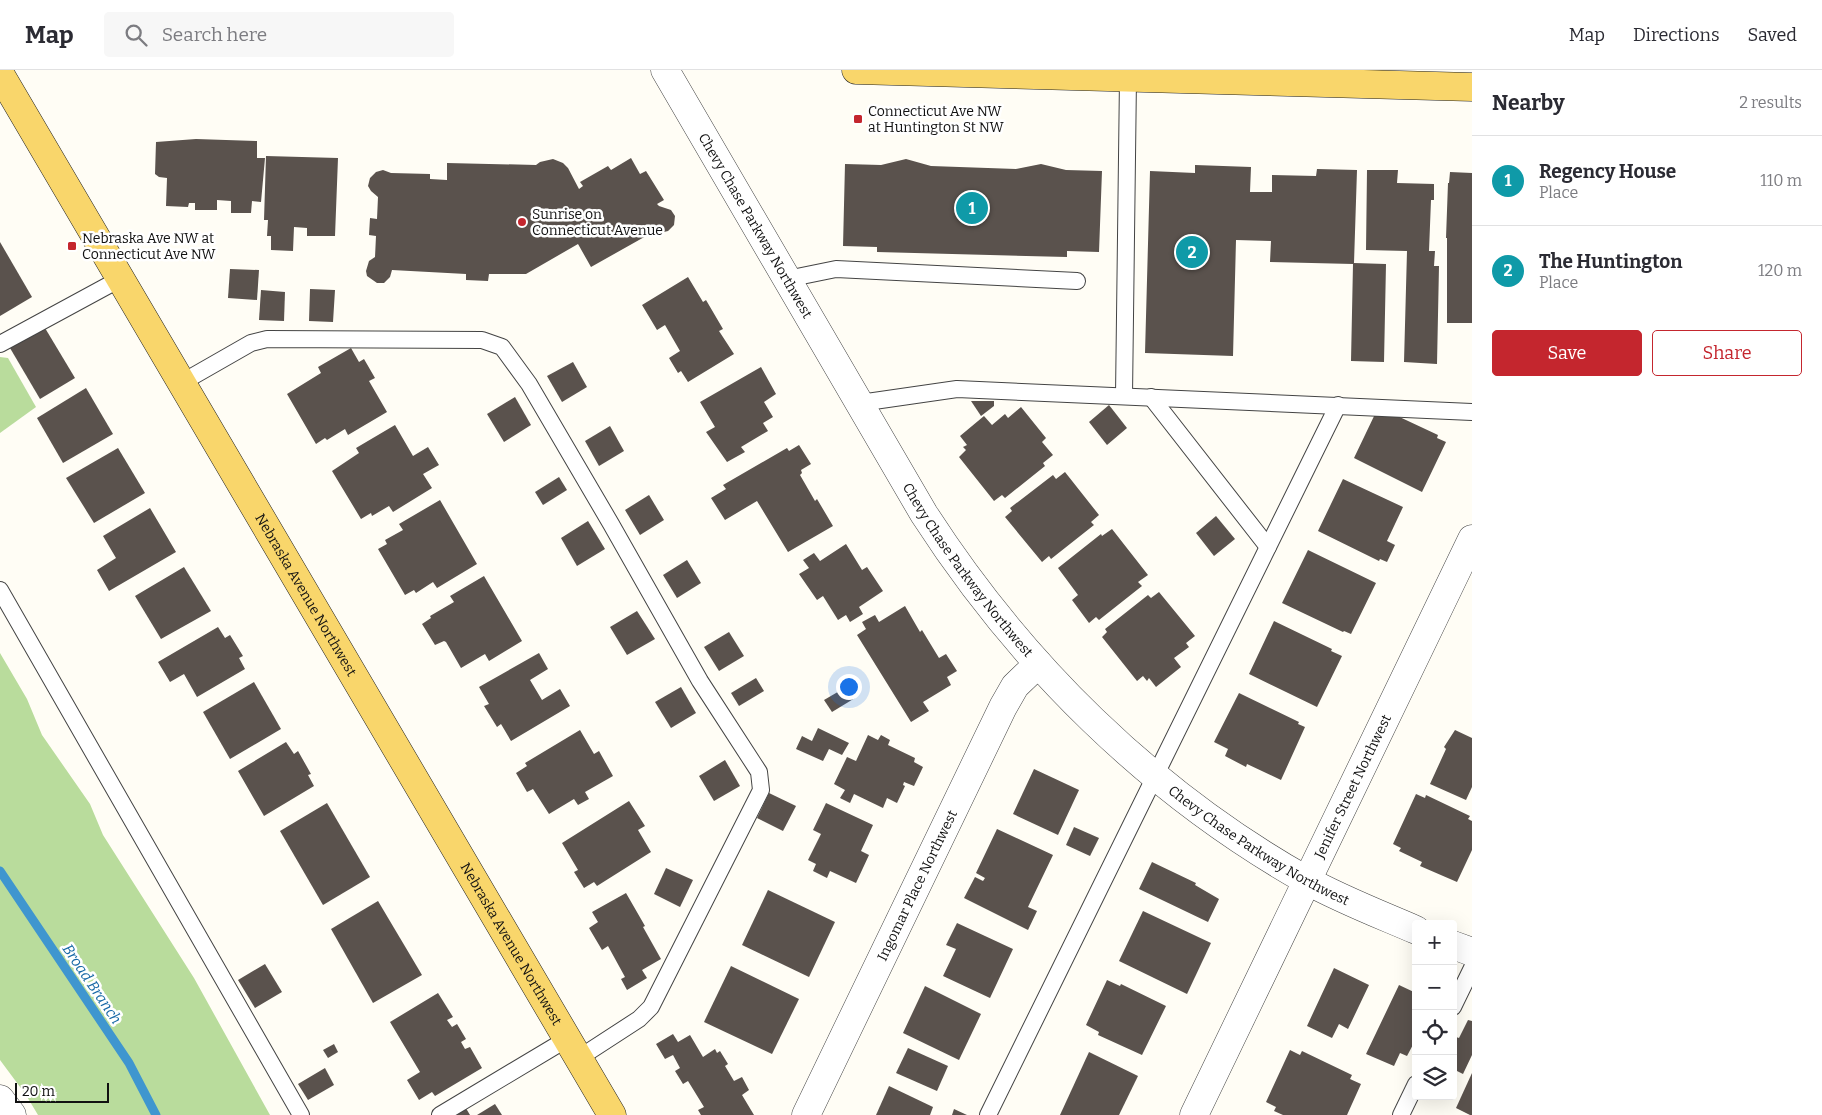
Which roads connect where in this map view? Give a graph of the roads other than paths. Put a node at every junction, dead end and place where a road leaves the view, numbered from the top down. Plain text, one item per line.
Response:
1 (665, 70) edge
2 (856, 70) edge
3 (950, 71) edge
4 (0, 74) edge
5 (1142, 75) edge
6 (1312, 76) edge
7 (1472, 87) edge
8 (120, 279) junction
9 (787, 279) junction
10 (1077, 281) dead end
11 (0, 344) edge
12 (182, 383) junction
13 (1124, 396) junction
14 (1151, 397) junction
15 (860, 403) junction
16 (1338, 405) junction
17 (1472, 412) edge
18 (1472, 539) edge
19 (1268, 547) junction
20 (0, 590) edge
21 (1038, 664) junction
22 (1156, 775) junction
23 (1308, 881) junction
24 (1412, 928) edge
25 (1457, 946) edge
26 (1472, 952) edge
27 (1472, 968) edge
28 (1457, 999) edge
29 (573, 1048) junction
30 (1412, 1092) edge
31 (0, 1099) edge
32 (12, 1115) edge
33 (301, 1115) edge
34 (440, 1115) edge
35 (612, 1115) edge
36 (806, 1115) edge
37 (988, 1115) edge
38 (1194, 1115) edge
39 (1401, 1115) edge

1 - 9 street, Chevy Chase Parkway Northwest
2 - 3 main road
3 - 5 main road
4 - 8 main road, Nebraska Avenue Northwest
5 - 6 main road
5 - 13 lane
6 - 7 main road
8 - 11 lane
8 - 12 main road, Nebraska Avenue Northwest
9 - 10 lane
9 - 15 street, Chevy Chase Parkway Northwest
12 - 29 main road, Nebraska Avenue Northwest
12 - 29 lane
13 - 14 lane
13 - 15 lane
14 - 16 lane
14 - 19 lane
15 - 21 street, Chevy Chase Parkway Northwest
16 - 17 lane
16 - 19 lane
18 - 23 street, Jenifer Street Northwest
19 - 22 lane
20 - 33 lane
21 - 22 street, Chevy Chase Parkway Northwest
21 - 36 street, Ingomar Place Northwest
22 - 23 street, Chevy Chase Parkway Northwest
22 - 37 lane
23 - 24 street, Chevy Chase Parkway Northwest
23 - 38 street, Jenifer Street Northwest
25 - 26 street
27 - 28 lane
29 - 34 lane
29 - 35 main road, Nebraska Avenue Northwest
30 - 39 lane
31 - 32 street

